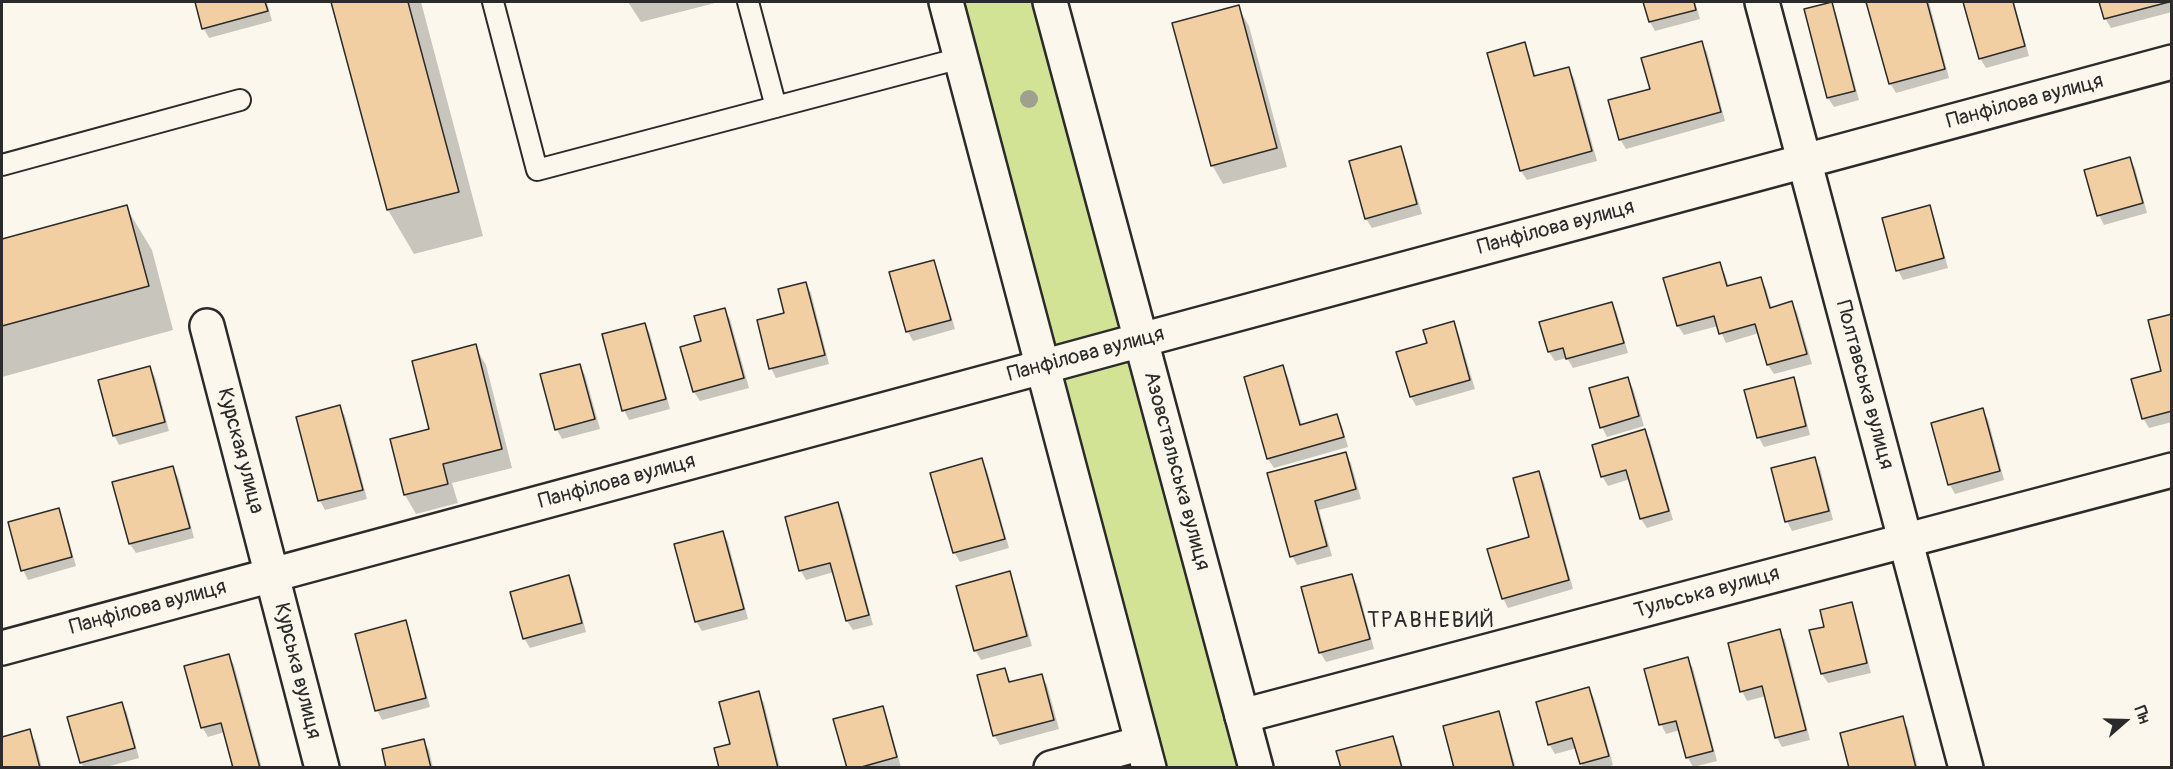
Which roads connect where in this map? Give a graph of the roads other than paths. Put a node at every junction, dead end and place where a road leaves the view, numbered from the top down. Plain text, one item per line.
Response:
1 (493, 2) edge
2 (748, 2) edge
3 (946, 2) edge
4 (1050, 2) edge
5 (1762, 2) edge
6 (961, 58) junction
7 (2172, 62) edge
8 (240, 100) dead end
9 (777, 107) junction
10 (1804, 161) junction
11 (2, 165) edge
12 (207, 326) dead end
13 (1141, 340) junction
14 (1042, 367) junction
15 (2172, 470) edge
16 (1905, 541) junction
17 (272, 575) junction
18 (2, 648) edge
19 (1242, 716) junction
20 (1146, 755) edge
21 (322, 768) edge
22 (1051, 768) edge
23 (1256, 768) edge
24 (1966, 768) edge

1 - 9 lane
2 - 9 lane
3 - 6 street
4 - 13 street, Азовстальська вулиця
5 - 10 street, Полтавська вулиця
6 - 9 lane
6 - 14 street
7 - 10 street, Панфілова вулиця
8 - 11 lane
10 - 13 street, Панфілова вулиця
10 - 16 street, Полтавська вулиця
12 - 17 street, Курская улица
13 - 14 street, Панфілова вулиця
13 - 19 street, Азовстальська вулиця
14 - 17 street, Панфілова вулиця
14 - 20 street
15 - 16 street, Тульська вулиця
16 - 19 street, Тульська вулиця
16 - 24 street, Полтавська вулиця
17 - 18 street, Панфілова вулиця
17 - 21 street, Курська вулиця
19 - 23 street, Азовстальська вулиця
20 - 22 street

